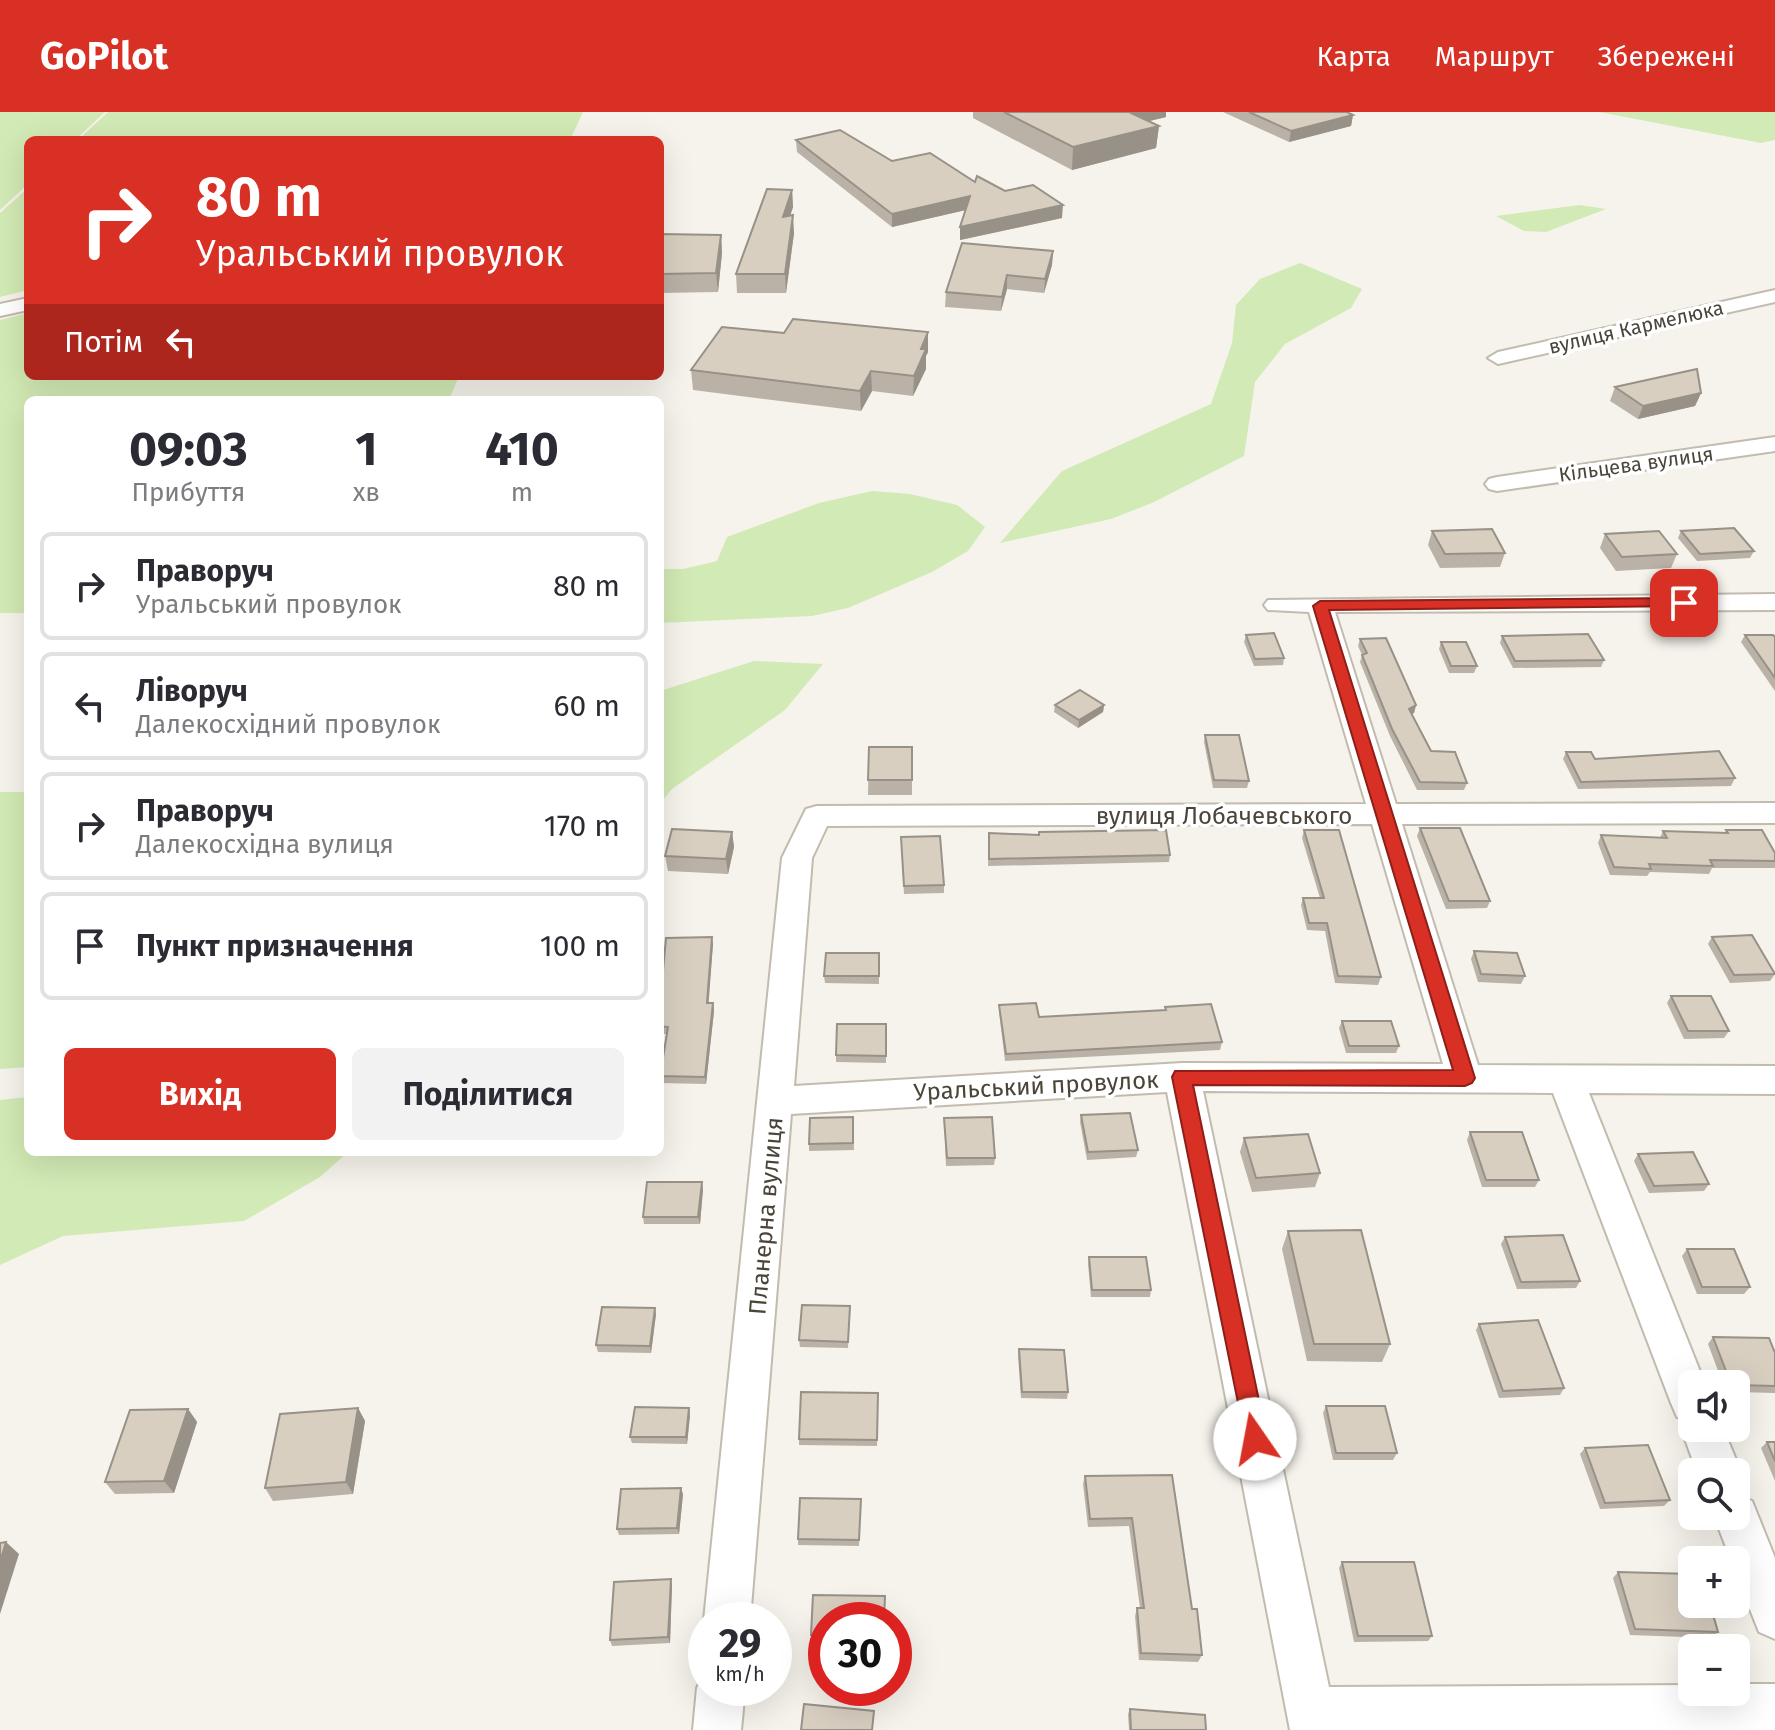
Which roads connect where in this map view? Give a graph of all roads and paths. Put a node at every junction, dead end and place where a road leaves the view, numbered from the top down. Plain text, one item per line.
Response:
1 (1775, 296) edge
2 (24, 305) edge
3 (0, 310) edge
4 (1498, 358) dead end
5 (1775, 444) edge
6 (1497, 484) dead end
7 (1775, 602) edge
8 (1277, 605) dead end
9 (1320, 606) junction
10 (1775, 813) edge
11 (817, 816) joint
12 (1384, 817) junction
13 (1182, 1077) junction
14 (1565, 1077) junction
15 (1465, 1078) junction
16 (1775, 1080) edge
17 (776, 1101) junction
18 (1679, 1370) edge
19 (1741, 1530) edge
20 (729, 1602) edge
21 (1775, 1616) edge
22 (719, 1706) edge
23 (1775, 1708) edge
24 (1312, 1720) edge
25 (717, 1730) edge

1 - 4 street, вулиця Кармелюка
2 - 3 street
5 - 6 street, Кільцева вулиця
7 - 9 street
8 - 9 street
9 - 12 street
10 - 12 street, вулиця Лобачевського
11 - 12 street, вулиця Лобачевського
11 - 17 street, Планерна вулиця
12 - 15 street
13 - 15 street, Уральський провулок
13 - 17 street, Уральський провулок
13 - 24 street
14 - 15 street, Уральський провулок
14 - 16 street, Уральський провулок
14 - 18 street
17 - 20 street, Планерна вулиця
19 - 21 street
22 - 25 street
23 - 24 street

